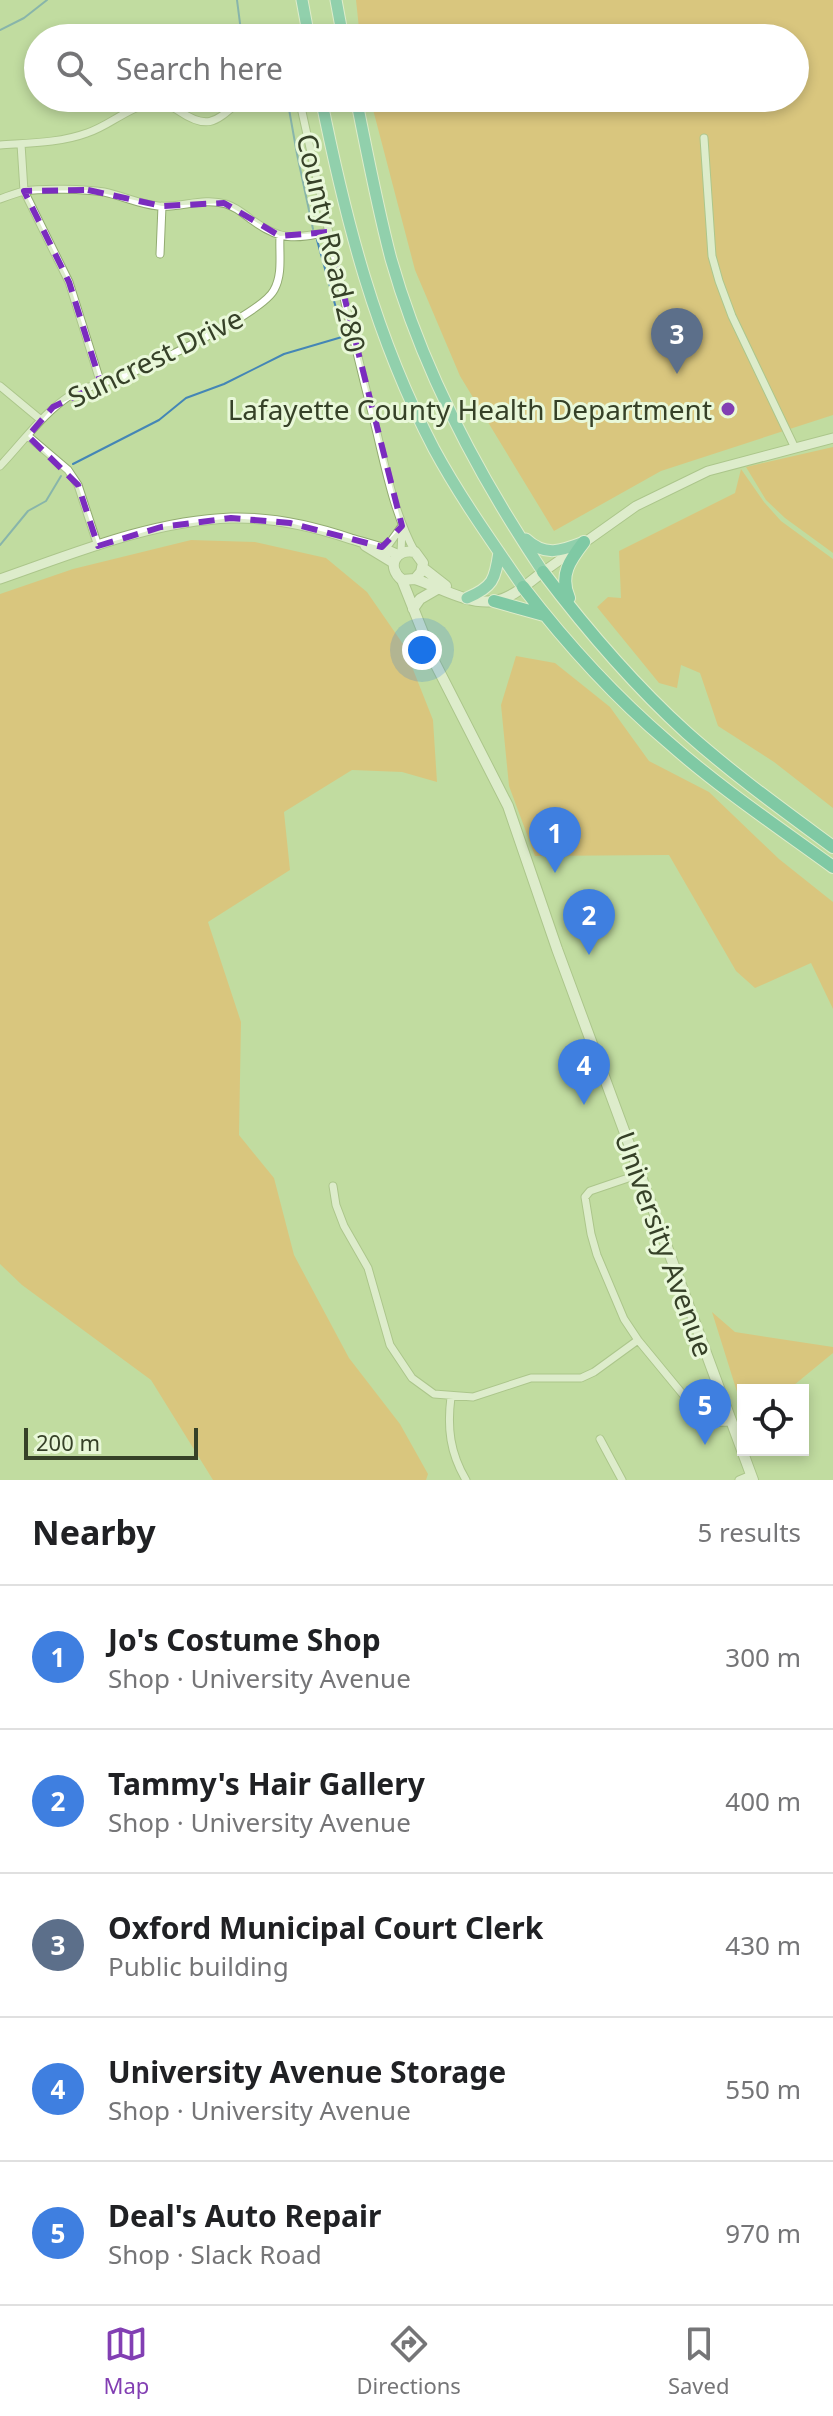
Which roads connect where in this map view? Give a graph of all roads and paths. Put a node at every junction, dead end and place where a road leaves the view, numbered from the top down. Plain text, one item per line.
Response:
1 (302, 0) edge
2 (336, 0) edge
3 (306, 24) edge
4 (340, 24) edge
5 (129, 112) edge
6 (180, 112) edge
7 (225, 112) edge
8 (302, 112) edge
9 (324, 112) edge
10 (359, 112) edge
11 (704, 138) dead end
12 (21, 144) junction
13 (0, 145) edge
14 (24, 191) junction
15 (0, 199) edge
16 (162, 206) junction
17 (328, 232) junction
18 (280, 236) junction
19 (160, 254) dead end
20 (101, 384) junction
21 (0, 386) edge
22 (41, 420) junction
23 (28, 436) junction
24 (833, 438) edge
25 (795, 448) junction
26 (0, 466) edge
27 (511, 524) junction
28 (402, 526) junction
29 (355, 540) junction
30 (584, 542) junction
31 (98, 546) junction
32 (382, 547) junction
33 (415, 552) junction
34 (499, 552) junction
35 (397, 556) junction
36 (423, 568) junction
37 (543, 572) junction
38 (0, 579) edge
39 (409, 580) junction
40 (523, 587) junction
41 (439, 588) junction
42 (454, 593) junction
43 (467, 598) junction
44 (494, 601) junction
45 (413, 609) junction
46 (544, 615) junction
47 (587, 628) junction
48 (781, 829) junction
49 (833, 847) edge
50 (833, 867) edge
51 (833, 876) edge
52 (640, 1174) junction
53 (333, 1186) dead end
54 (638, 1340) junction
55 (451, 1397) junction
56 (730, 1422) junction
57 (600, 1439) dead end
58 (465, 1478) edge
59 (752, 1478) edge
60 (622, 1480) edge
61 (739, 1480) edge

1 - 3 highway
2 - 4 highway
5 - 12 street
6 - 7 street
8 - 17 street, County Road 280
9 - 34 highway
10 - 27 highway
11 - 25 street
12 - 13 street
12 - 14 street
14 - 15 street
14 - 16 street
14 - 20 street
16 - 18 street
16 - 19 street
17 - 18 street
17 - 28 street, County Road 280
18 - 20 street, Suncrest Drive
20 - 22 street, Suncrest Drive
21 - 22 street
22 - 23 street, Suncrest Drive
23 - 26 street, Suncrest Drive
23 - 31 street
24 - 25 street
25 - 30 street
27 - 30 highway
27 - 37 highway
28 - 32 street
28 - 33 street
28 - 35 street
29 - 31 street
29 - 32 street
29 - 35 street
30 - 37 street
30 - 47 highway
31 - 38 street
32 - 35 street
33 - 35 main road
33 - 36 main road
34 - 40 highway
34 - 43 highway
35 - 39 main road
36 - 39 main road
36 - 42 main road
37 - 40 main road
37 - 47 highway
39 - 41 main road
39 - 45 main road, University Avenue
40 - 44 main road
40 - 46 highway
41 - 42 main road
41 - 45 main road
42 - 43 main road
43 - 44 main road
44 - 46 highway
45 - 52 main road, University Avenue
46 - 48 highway
47 - 49 highway
48 - 50 highway
48 - 51 highway
52 - 54 street
52 - 56 main road, University Avenue
53 - 55 street
54 - 55 street
54 - 56 street
55 - 58 street
56 - 59 main road, University Avenue
57 - 60 street
59 - 61 street

